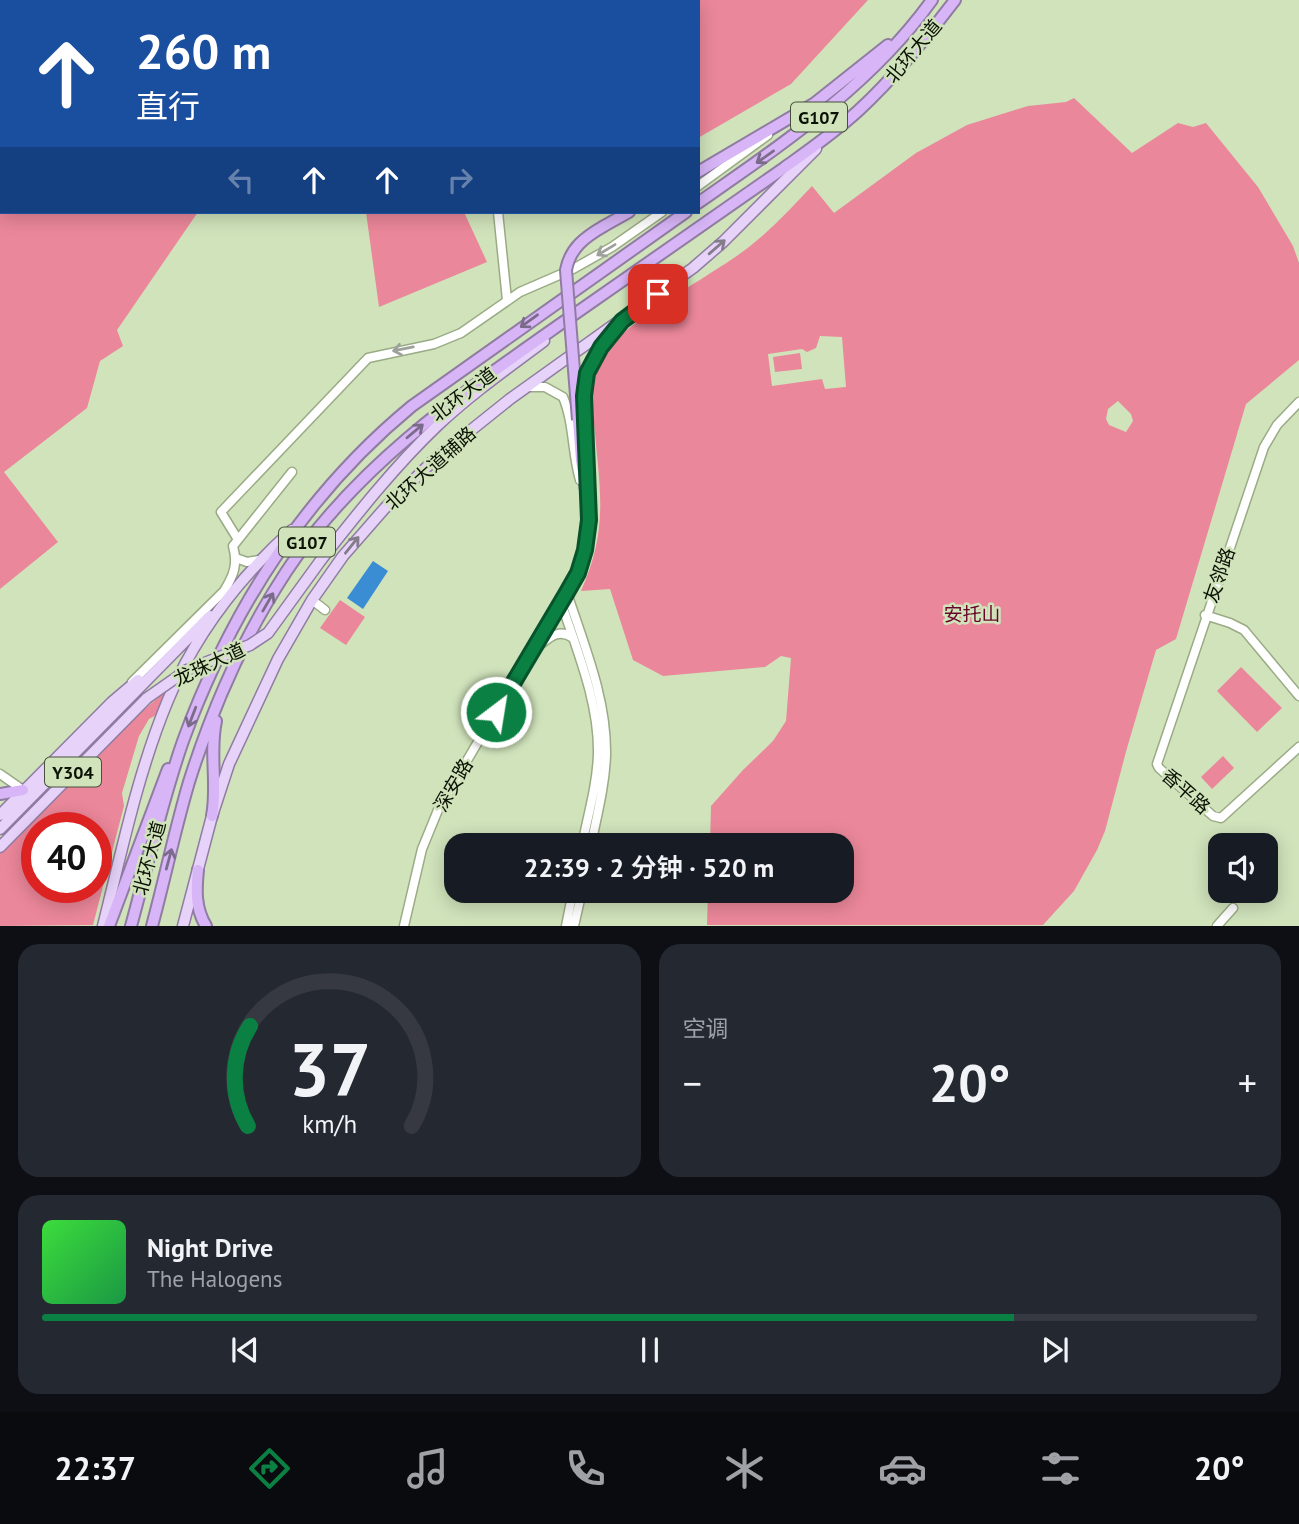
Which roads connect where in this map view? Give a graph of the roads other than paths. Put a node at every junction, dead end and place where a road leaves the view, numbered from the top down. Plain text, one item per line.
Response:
1 (932, 0) edge
2 (955, 0) edge
3 (923, 12) junction
4 (787, 121) junction
5 (836, 130) junction
6 (700, 171) edge
7 (700, 185) edge
8 (700, 202) edge
9 (498, 214) edge
10 (625, 214) edge
11 (659, 214) edge
12 (683, 214) edge
13 (626, 277) junction
14 (507, 300) junction
15 (622, 321) junction
16 (527, 387) junction
17 (1299, 402) edge
18 (292, 471) dead end
19 (588, 502) junction
20 (294, 528) junction
21 (237, 538) junction
22 (236, 558) junction
23 (259, 560) junction
24 (567, 593) junction
25 (312, 600) junction
26 (225, 601) junction
27 (561, 602) junction
28 (325, 610) dead end
29 (1205, 615) junction
30 (192, 635) junction
31 (573, 639) junction
32 (533, 649) junction
33 (224, 689) junction
34 (1299, 696) edge
35 (113, 702) junction
36 (183, 743) junction
37 (1299, 747) edge
38 (1157, 759) joint
39 (0, 774) edge
40 (0, 794) edge
41 (25, 796) junction
42 (0, 815) edge
43 (212, 816) junction
44 (0, 828) edge
45 (584, 833) edge
46 (593, 833) edge
47 (0, 847) edge
48 (198, 870) junction
49 (571, 903) edge
50 (579, 903) edge
51 (1233, 908) dead end
52 (103, 926) edge
53 (109, 926) edge
54 (131, 926) edge
55 (152, 926) edge
56 (183, 926) edge
57 (206, 926) edge
58 (404, 926) edge
59 (566, 926) edge
60 (574, 926) edge
61 (1217, 926) edge

1 - 3 highway, 北环大道 / G107
2 - 5 highway, 北环大道 / G107
3 - 4 highway
3 -> 8 highway, 北环大道 / G107
4 - 6 highway
4 - 7 street
5 - 13 highway, 北环大道 / G107
15 -> 5 main road, 北环大道辅路
9 - 14 street
10 - 19 highway, bridge
11 -> 14 street
12 -> 20 highway, 北环大道 / G107
33 -> 13 highway, 北环大道 / G107
13 - 47 main road, 龙珠大道 / Y304, bridge
14 -> 21 street
15 - 16 main road, 北环大道辅路
15 - 19 street, 深安路
16 - 19 street
25 -> 16 main road, 北环大道辅路
17 - 29 street, 友邻路
18 - 21 street
19 - 24 street, 深安路
20 - 23 main road
20 -> 36 highway, 北环大道 / G107
21 - 22 street
22 - 23 street
22 - 35 street
23 - 26 main road
24 - 27 street, 深安路
24 - 46 street
25 - 28 street
25 - 43 main road, 北环大道辅路
26 - 30 main road, 龙珠大道
26 - 52 main road
27 - 31 street
27 - 32 street, 深安路
29 - 34 street
29 - 38 street, 友邻路
30 - 35 main road
30 - 41 main road, 龙珠大道
31 - 32 street
31 - 45 street
32 - 58 street, 深安路
33 - 43 highway
55 -> 33 highway, 北环大道 / G107
35 - 41 main road
36 - 53 highway
36 - 54 highway, 北环大道 / G107
37 - 38 street, 香平路
39 - 41 street
40 - 41 highway
41 - 42 main road
41 - 44 main road, 龙珠大道
43 - 48 main road, 北环大道辅路
48 - 56 main road, 北环大道辅路
48 - 57 highway
49 - 59 street
50 - 60 street
51 - 61 street

